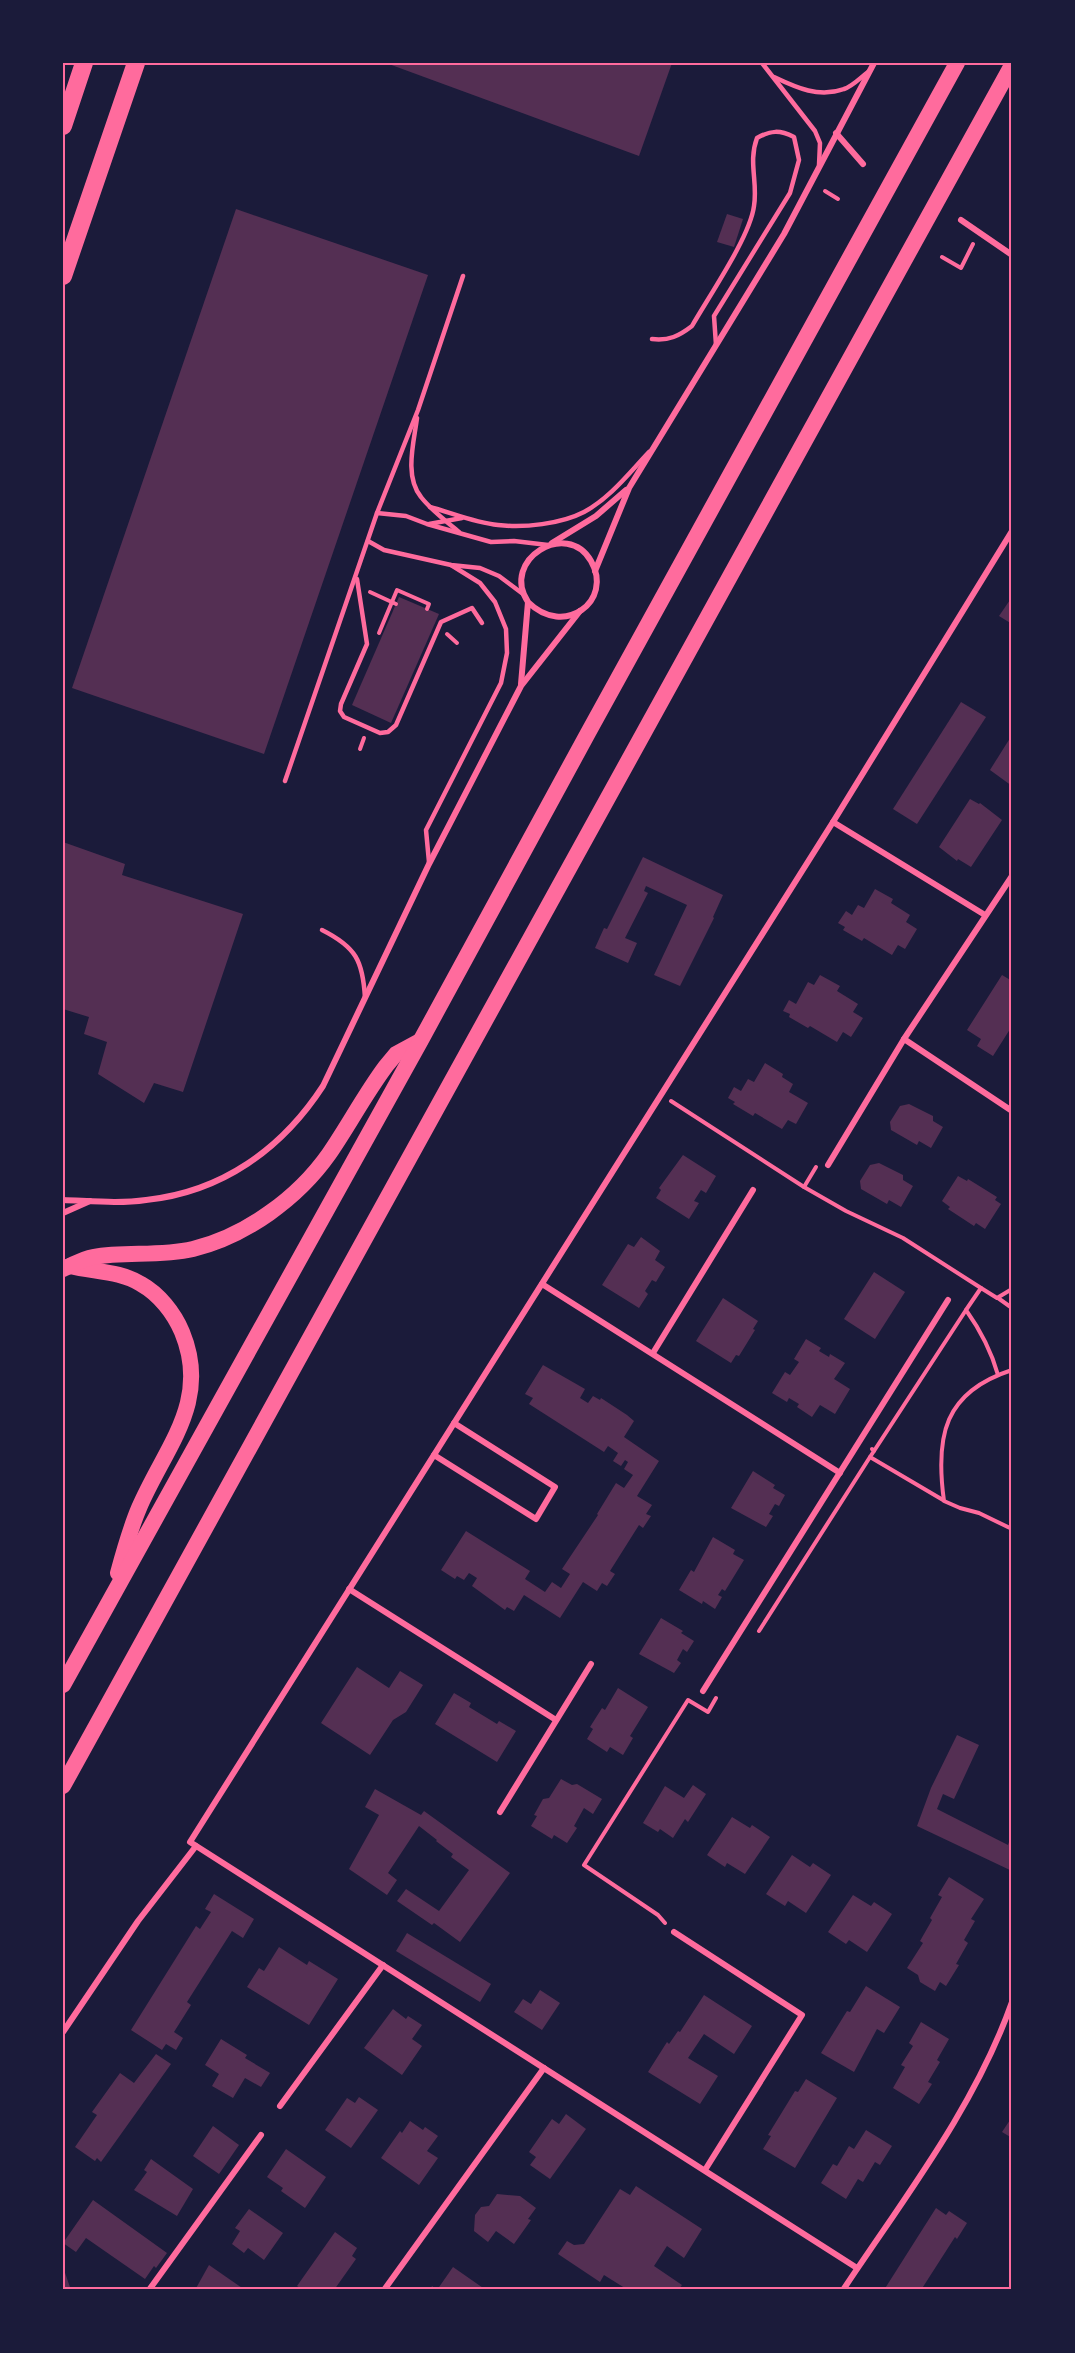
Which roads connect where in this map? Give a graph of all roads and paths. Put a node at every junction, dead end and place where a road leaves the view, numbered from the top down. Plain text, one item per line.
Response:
1 (84, 63) edge
2 (136, 63) edge
3 (762, 63) edge
4 (874, 63) edge
5 (957, 63) edge
6 (1012, 65) edge
7 (869, 71) junction
8 (772, 76) junction
9 (63, 126) edge
10 (836, 133) junction
11 (863, 164) dead end
12 (819, 165) junction
13 (825, 191) dead end
14 (838, 199) dead end
15 (961, 220) dead end
16 (974, 244) dead end
17 (1012, 255) edge
18 (942, 257) dead end
19 (63, 276) edge
20 (463, 276) dead end
21 (652, 339) dead end
22 (716, 346) junction
23 (418, 410) junction
24 (657, 443) junction
25 (629, 488) junction
26 (430, 507) junction
27 (377, 513) junction
28 (465, 518) junction
29 (447, 521) junction
30 (427, 524) junction
31 (1012, 531) edge
32 (462, 534) junction
33 (368, 541) junction
34 (549, 544) junction
35 (451, 565) junction
36 (595, 571) junction
37 (357, 576) junction
38 (358, 587) junction
39 (523, 594) junction
40 (528, 602) junction
41 (394, 603) junction
42 (427, 609) dead end
43 (580, 611) junction
44 (482, 622) dead end
45 (374, 643) dead end
46 (521, 686) junction
47 (368, 728) junction
48 (360, 749) dead end
49 (285, 781) dead end
50 (833, 822) junction
51 (429, 864) junction
52 (1012, 876) edge
53 (985, 915) junction
54 (322, 930) dead end
55 (365, 1002) junction
56 (904, 1039) junction
57 (421, 1040) junction
58 (661, 1095) junction
59 (1012, 1111) edge
60 (828, 1165) dead end
61 (753, 1190) dead end
62 (63, 1200) edge
63 (92, 1201) junction
64 (63, 1213) edge
65 (67, 1268) edge
66 (542, 1284) junction
67 (981, 1288) junction
68 (1012, 1289) edge
69 (997, 1298) junction
70 (948, 1300) dead end
71 (1012, 1308) edge
72 (966, 1310) junction
73 (653, 1353) junction
74 (1012, 1370) edge
75 (998, 1375) junction
76 (454, 1423) junction
77 (859, 1442) junction
78 (874, 1451) junction
79 (434, 1455) junction
80 (870, 1457) junction
81 (840, 1473) junction
82 (944, 1501) junction
83 (1012, 1529) edge
84 (349, 1589) junction
85 (112, 1598) junction
86 (758, 1633) dead end
87 (591, 1664) dead end
88 (63, 1684) edge
89 (703, 1691) dead end
90 (720, 1692) dead end
91 (556, 1720) junction
92 (63, 1786) edge
93 (500, 1812) dead end
94 (196, 1846) junction
95 (674, 1932) joint
96 (383, 1965) junction
97 (1012, 2002) edge
98 (63, 2032) edge
99 (544, 2068) junction
100 (280, 2106) dead end
101 (261, 2135) dead end
102 (705, 2170) junction
103 (857, 2268) junction
104 (149, 2290) edge
105 (384, 2290) edge
106 (843, 2290) edge

1 - 9 highway
2 - 19 highway
3 - 8 lane
4 - 7 street
5 - 57 highway
6 - 92 highway
7 - 8 lane
7 - 10 street
8 - 12 lane
10 - 11 street
10 - 12 street
12 - 22 street
13 - 14 path
15 - 17 street
16 - 18 path
20 - 23 lane
21 - 22 lane
22 - 24 street
23 - 26 lane
23 - 27 lane
24 - 25 street
24 - 28 lane
25 - 34 street
25 - 36 street
26 - 28 lane
26 - 29 lane
27 - 30 lane
27 - 33 lane
28 - 29 lane
29 - 30 lane
29 - 32 lane
30 - 32 lane
31 - 50 street
32 - 34 lane
33 - 35 lane
33 - 37 lane
34 - 36 street
34 - 39 street
35 - 39 lane
35 - 51 lane
36 - 43 street
37 - 38 lane
37 - 49 lane
38 - 41 path
38 - 47 lane
39 - 40 street
40 - 43 street
40 - 46 street
41 - 42 path
41 - 45 path
43 - 46 street
44 - 47 lane
46 - 51 street
47 - 48 path
50 - 53 street
50 - 58 street
51 - 55 street
52 - 53 street
53 - 56 street
54 - 55 lane
55 - 63 street
56 - 59 street
56 - 60 street
57 - 65 highway
57 - 85 highway
58 - 66 street
58 - 67 path
61 - 73 street
62 - 63 street
63 - 64 street
65 - 85 highway
66 - 73 street
66 - 76 street
67 - 69 path
67 - 72 path
68 - 69 path
69 - 71 path
70 - 77 street
72 - 75 path
72 - 78 path
73 - 81 street
74 - 75 path
75 - 82 path
76 - 79 street
76 - 79 street
77 - 78 path
77 - 81 street
78 - 80 path
79 - 84 street
80 - 82 path
80 - 86 path
81 - 89 street
82 - 83 path
84 - 91 street
84 - 94 street
85 - 88 highway
87 - 91 street
90 - 95 path
91 - 93 street
94 - 96 street
94 - 98 street
95 - 102 street
96 - 99 street
96 - 100 street
97 - 103 street
99 - 102 street
99 - 105 street
101 - 104 street
102 - 103 street
103 - 106 street

